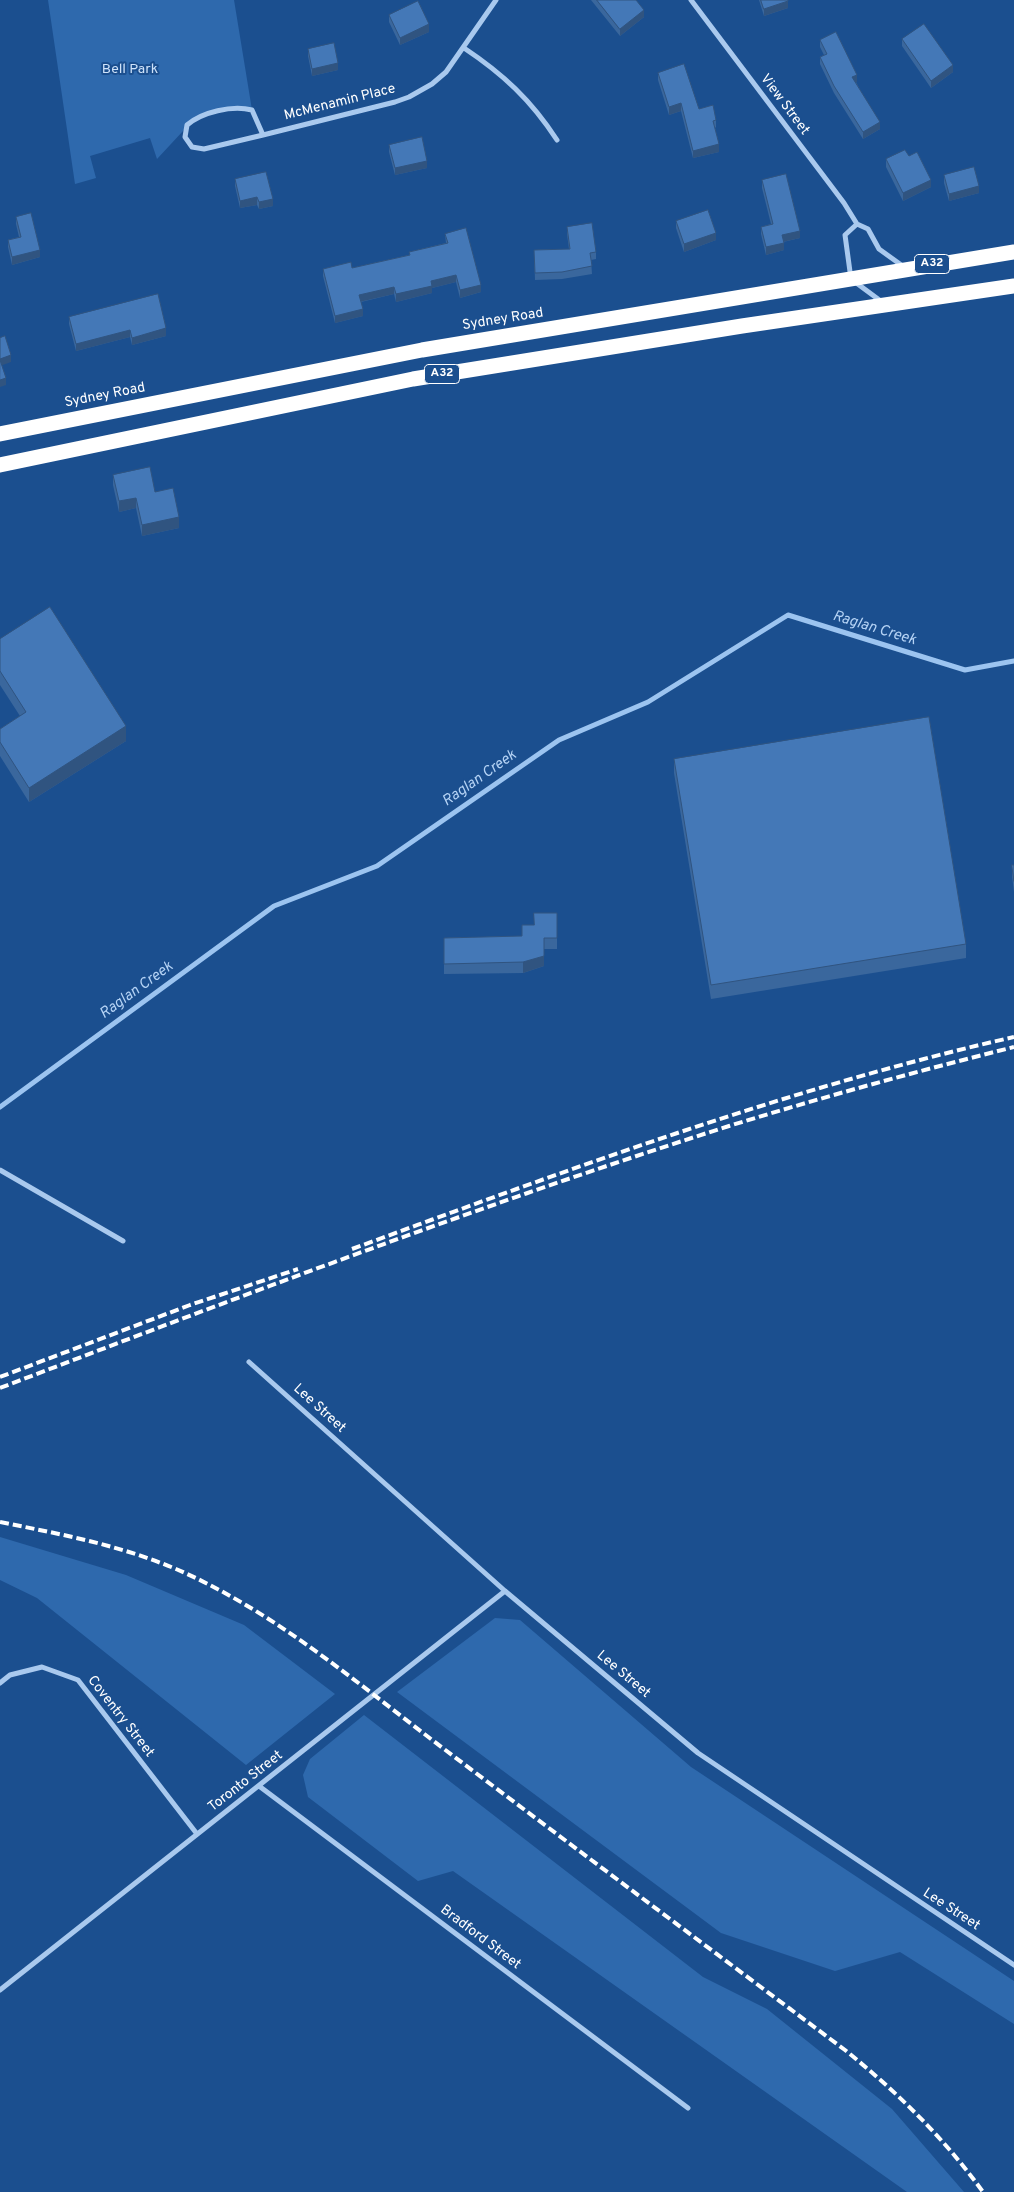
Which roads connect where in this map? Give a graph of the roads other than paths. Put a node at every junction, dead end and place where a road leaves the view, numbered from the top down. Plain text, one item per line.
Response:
1 (496, 0) edge
2 (691, 0) edge
3 (464, 48) junction
4 (263, 135) junction
5 (557, 140) dead end
6 (857, 224) junction
7 (1014, 252) edge
8 (907, 268) junction
9 (851, 279) junction
10 (1014, 286) edge
11 (887, 306) junction
12 (0, 434) edge
13 (0, 465) edge
14 (0, 1170) edge
15 (123, 1241) dead end
16 (249, 1362) dead end
17 (505, 1591) junction
18 (0, 1682) edge
19 (259, 1786) junction
20 (197, 1834) junction
21 (1014, 1965) edge
22 (0, 1990) edge
23 (688, 2108) dead end

1 - 3 street, McMenamin Place
2 - 6 street, View Street
3 - 4 street, McMenamin Place
3 - 5 street
4 - 4 street, McMenamin Place
6 - 8 street, View Street
6 - 9 street
7 - 8 highway, Sydney Road / A32
8 - 9 highway, Sydney Road / A32
9 - 11 street
9 - 12 highway, Sydney Road / A32
10 - 11 highway, A32
11 - 13 highway, A32
14 - 15 street
16 - 17 street, Lee Street
17 - 19 street, Toronto Street
17 - 21 street, Lee Street
18 - 20 street, Coventry Street
19 - 20 street, Toronto Street
19 - 23 street, Bradford Street
20 - 22 street, Toronto Street

